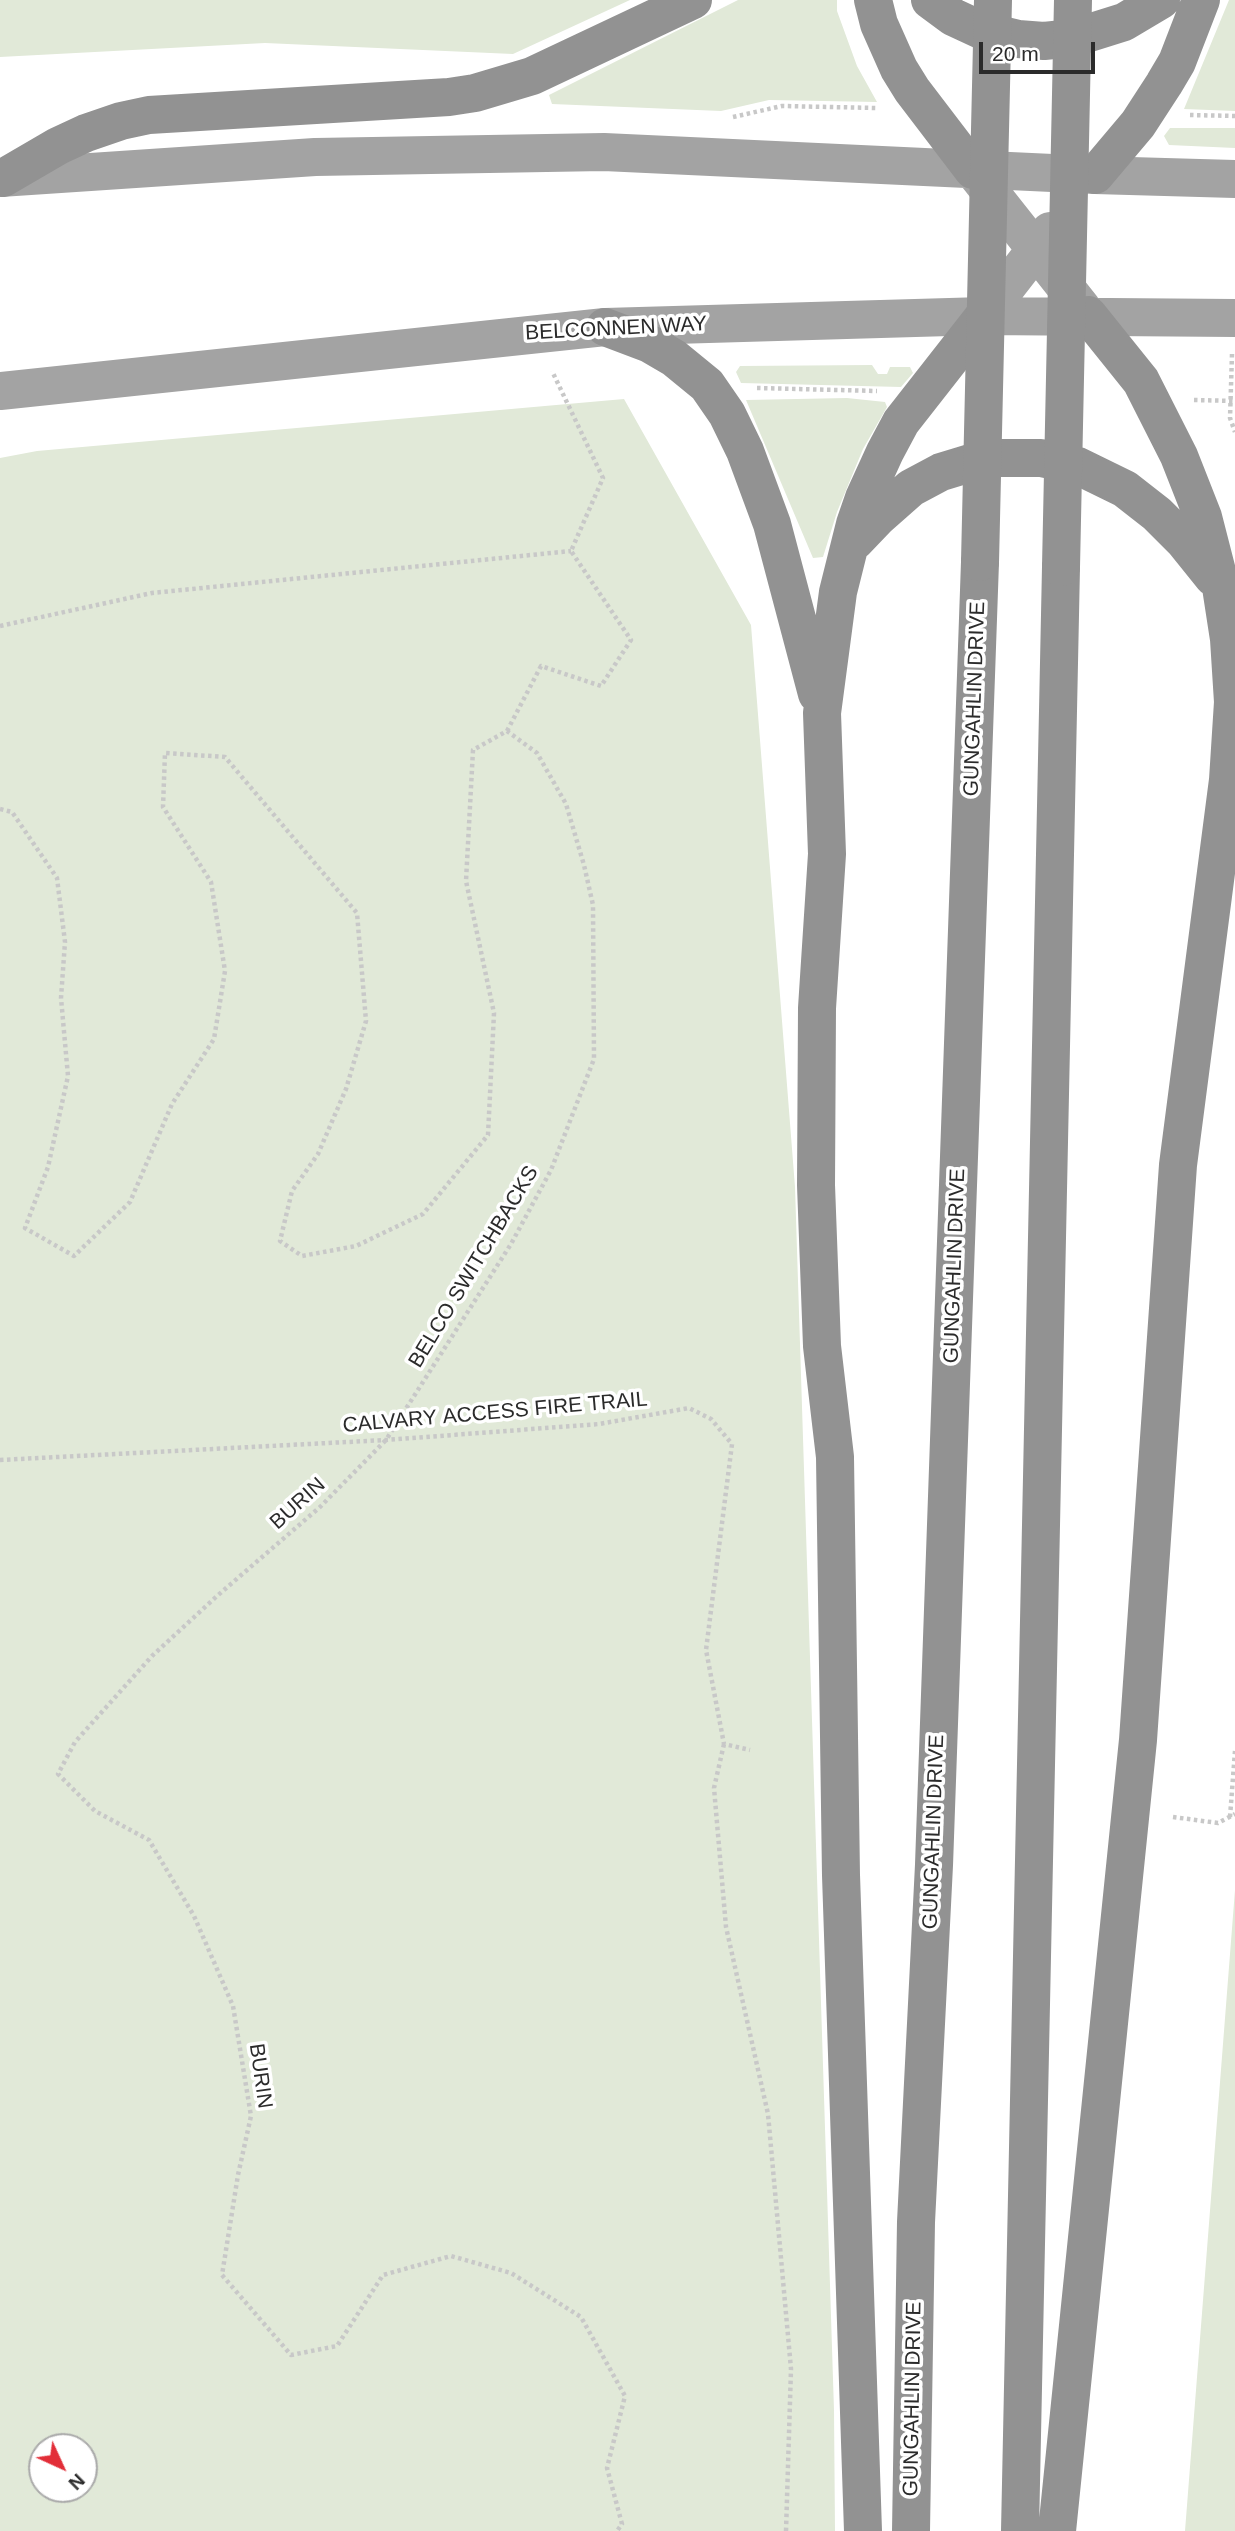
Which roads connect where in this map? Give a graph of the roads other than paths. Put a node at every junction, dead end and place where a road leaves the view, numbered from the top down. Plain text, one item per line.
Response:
1 (692, 0) edge
2 (873, 0) edge
3 (930, 0) edge
4 (993, 0) edge
5 (1073, 0) edge
6 (1161, 0) edge
7 (1201, 0) edge
8 (973, 170) junction
9 (1096, 175) junction
10 (1, 178) edge
11 (1235, 178) edge
12 (1035, 251) junction
13 (1088, 315) junction
14 (984, 316) junction
15 (1235, 318) edge
16 (604, 327) junction
17 (0, 391) edge
18 (1235, 525) edge
19 (849, 548) junction
20 (1221, 587) junction
21 (822, 713) junction
22 (863, 2531) edge
23 (911, 2531) edge
24 (1020, 2531) edge
25 (1057, 2531) edge

1 - 10 highway
2 - 8 highway
3 - 6 highway
4 - 23 highway, GUNGAHLIN DRIVE, bridge
5 - 24 highway, bridge
7 - 9 highway
8 - 9 main road
8 - 10 main road
8 - 12 main road
9 - 11 main road
9 - 12 main road
12 - 13 main road
12 - 14 main road
13 - 14 main road, BELCONNEN WAY
13 - 15 main road, BELCONNEN WAY
13 - 20 highway
14 - 16 main road, BELCONNEN WAY
14 - 19 highway
16 - 17 main road, BELCONNEN WAY
16 - 21 highway
18 - 20 highway
19 - 20 highway
19 - 21 highway
20 - 25 highway
21 - 22 highway

